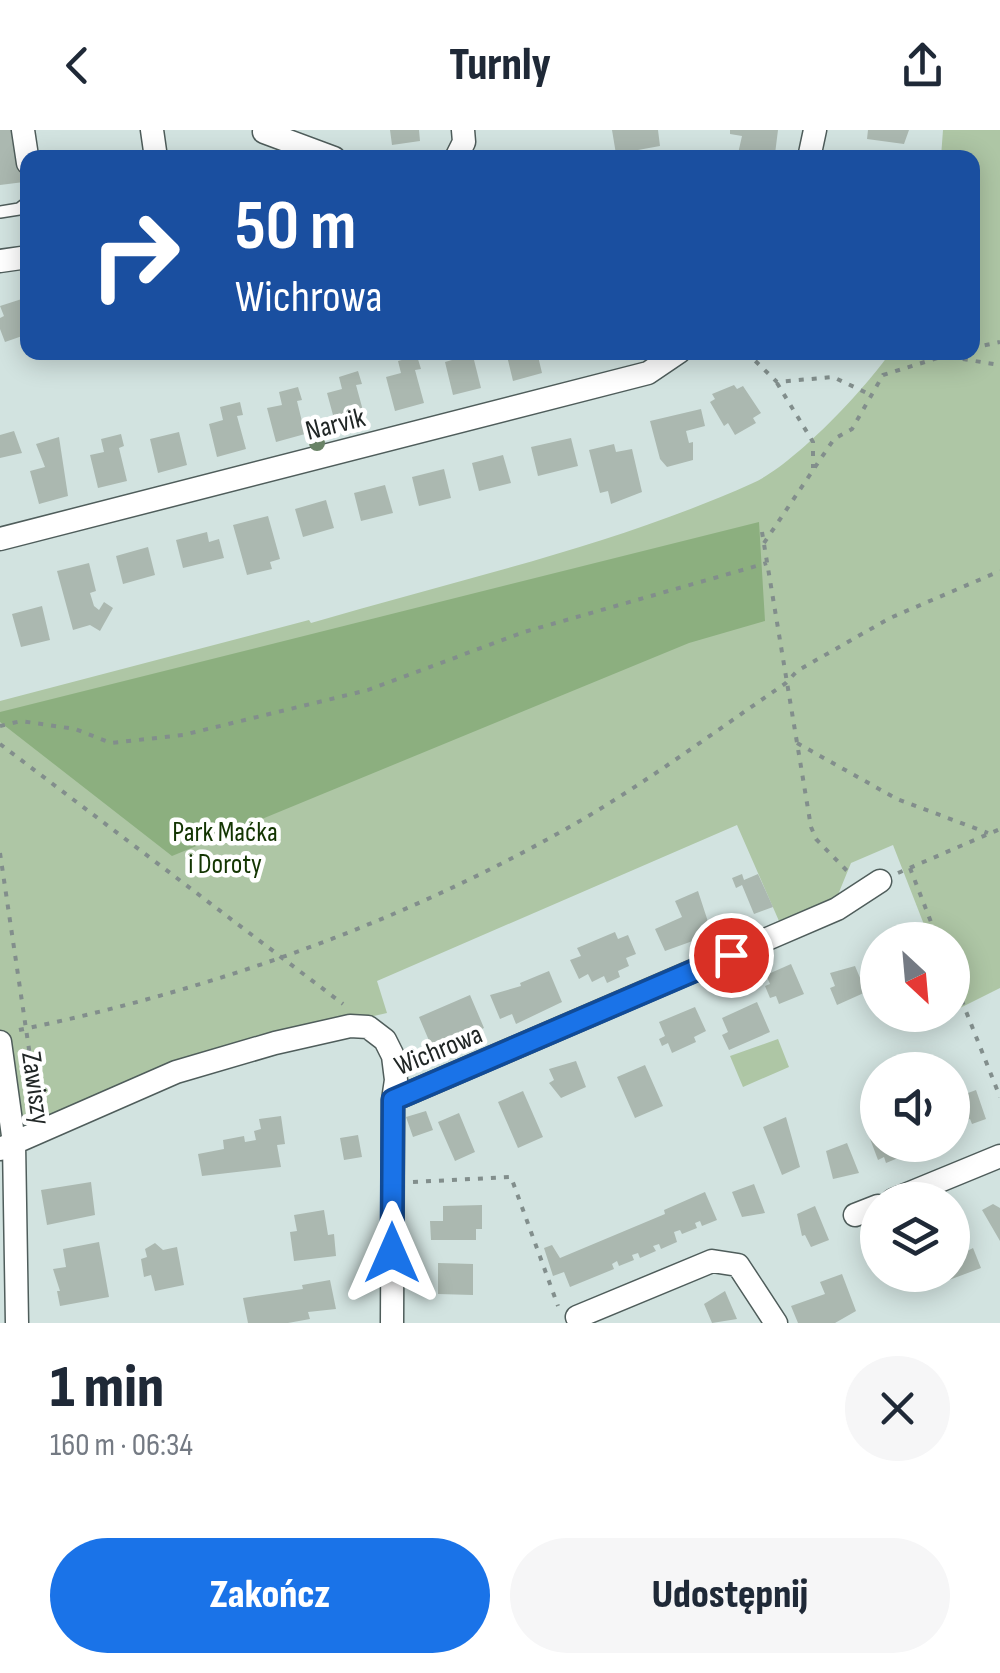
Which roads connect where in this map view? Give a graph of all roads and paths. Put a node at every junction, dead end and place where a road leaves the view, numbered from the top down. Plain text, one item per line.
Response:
1 (264, 132) edge
2 (312, 150) edge
3 (667, 360) edge
4 (754, 360) edge
5 (932, 360) edge
6 (972, 360) edge
7 (1000, 364) edge
8 (777, 382) junction
9 (869, 394) junction
10 (812, 473) junction
11 (762, 532) dead end
12 (0, 540) edge
13 (764, 542) junction
14 (767, 564) junction
15 (1000, 571) edge
16 (786, 683) junction
17 (0, 726) edge
18 (797, 743) junction
19 (0, 744) edge
20 (1000, 829) edge
21 (988, 833) junction
22 (0, 853) edge
23 (910, 868) junction
24 (872, 886) junction
25 (931, 922) edge
26 (283, 959) junction
27 (970, 1021) edge
28 (368, 1027) junction
29 (26, 1028) junction
30 (5, 1037) edge
31 (1000, 1096) edge
32 (393, 1100) junction
33 (41, 1128) junction
34 (7, 1146) edge
35 (1000, 1156) edge
36 (937, 1182) edge
37 (393, 1183) junction
38 (860, 1213) edge
39 (855, 1215) dead end
40 (7, 1250) edge
41 (576, 1317) joint
42 (17, 1323) edge
43 (392, 1323) edge
44 (776, 1323) edge

1 - 2 street
3 - 12 street, Narvik
4 - 8 path
5 - 9 path
6 - 7 path
8 - 9 path
8 - 10 path
9 - 10 path
10 - 13 path
11 - 13 path
13 - 14 path
14 - 16 path
14 - 17 path
15 - 16 path
16 - 18 path
16 - 26 path
18 - 21 path
18 - 24 path
19 - 26 path
20 - 21 path
21 - 23 path
22 - 29 path
23 - 24 path
23 - 25 path
24 - 32 street, Wichrowa
26 - 28 path
26 - 29 path
27 - 31 path
28 - 32 street, Wichrowa
28 - 33 street, Wichrowa
29 - 30 path
29 - 33 path
30 - 34 street, Zawiszy
32 - 37 street
33 - 34 street, Wichrowa
34 - 40 street, Zawiszy
35 - 36 street
37 - 41 path
37 - 43 street
38 - 39 street
40 - 42 street, Zawiszy
41 - 44 street

